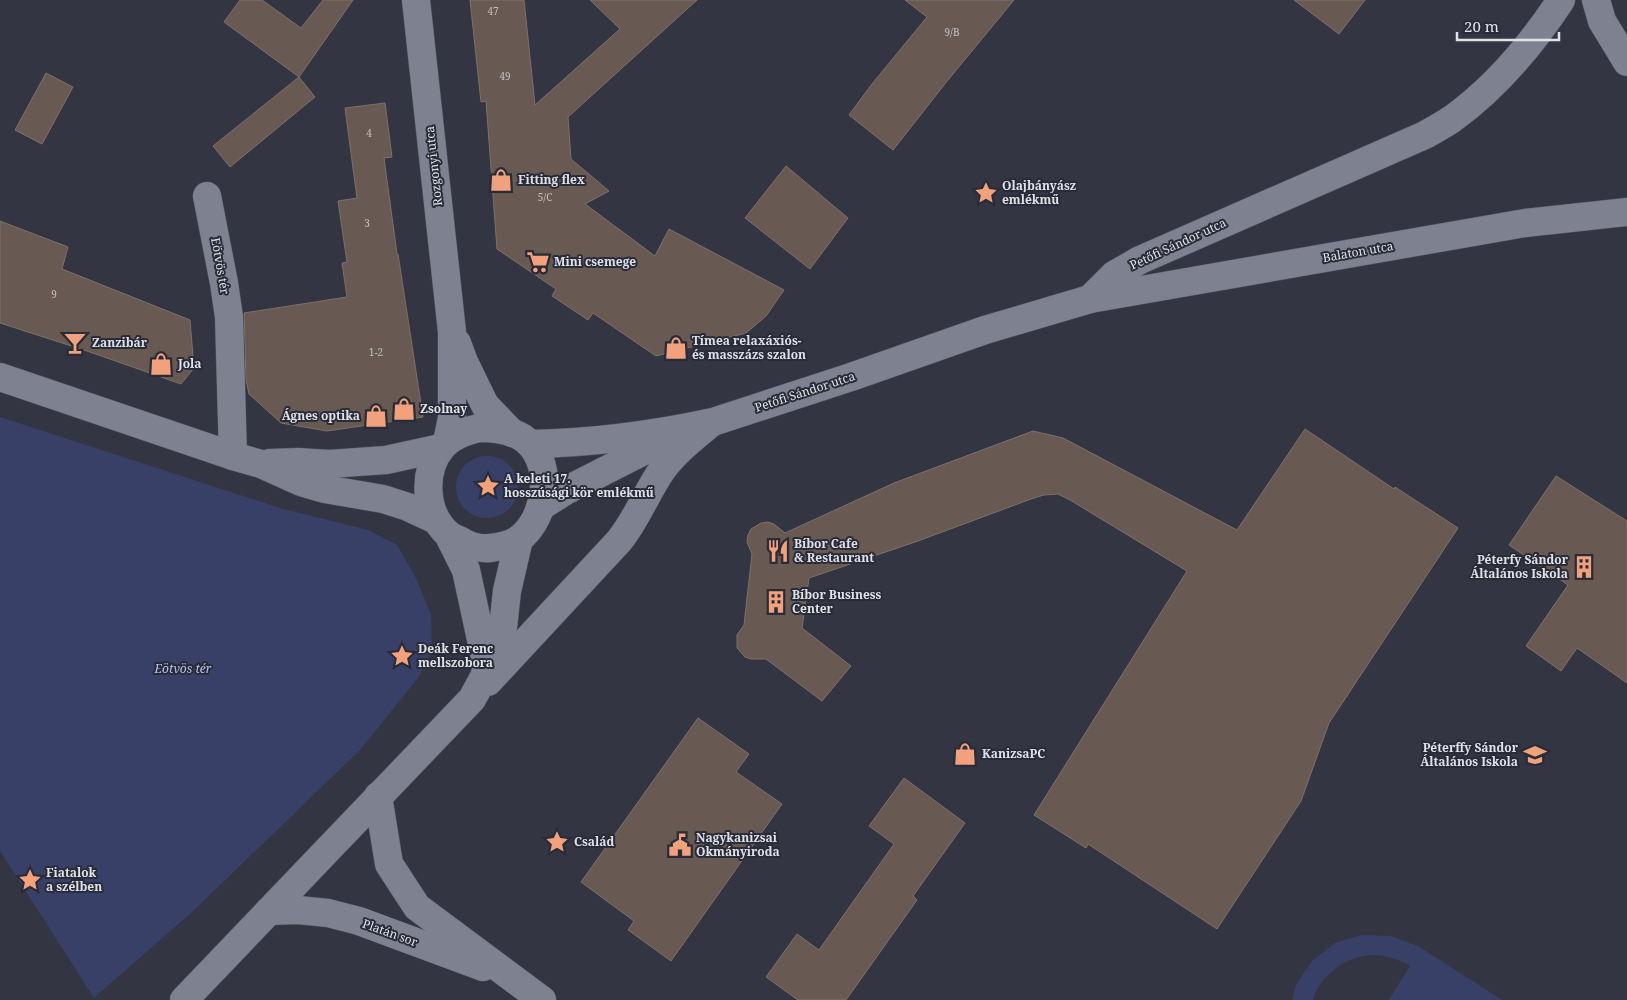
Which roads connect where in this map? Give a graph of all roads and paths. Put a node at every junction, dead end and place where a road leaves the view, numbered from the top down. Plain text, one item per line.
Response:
1 (416, 0) edge
2 (1561, 0) edge
3 (1596, 0) edge
4 (1627, 62) edge
5 (207, 196) dead end
6 (1627, 212) edge
7 (1090, 299) junction
8 (452, 332) junction
9 (0, 378) edge
10 (702, 424) junction
11 (521, 439) junction
12 (444, 445) junction
13 (233, 456) junction
14 (261, 464) junction
15 (540, 507) junction
16 (442, 527) junction
17 (519, 539) junction
18 (487, 667) junction
19 (472, 699) junction
20 (378, 796) junction
21 (268, 911) junction
22 (508, 976) junction
23 (184, 1000) edge
24 (542, 1000) edge

1 - 8 street, Rozgonyi utca
2 - 7 street, Petőfi Sándor utca
3 - 4 street
5 - 13 street, Eötvös tér
6 - 7 street, Balaton utca
7 - 10 street, Petőfi Sándor utca
8 - 11 street, Rozgonyi utca
8 - 12 street, Rozgonyi utca
9 - 13 street
10 - 11 street, Petőfi Sándor utca
10 - 15 street, Petőfi Sándor utca
10 - 19 street
11 - 12 street
11 - 15 street
12 - 14 street
12 - 16 street
13 - 14 street
14 - 16 street
15 - 17 street
16 - 17 street
16 - 18 street
17 - 18 street
18 - 19 street
19 - 20 street
20 - 21 street
20 - 22 street, Platán sor
21 - 22 street, Platán sor
21 - 23 street
22 - 24 street, Platán sor

